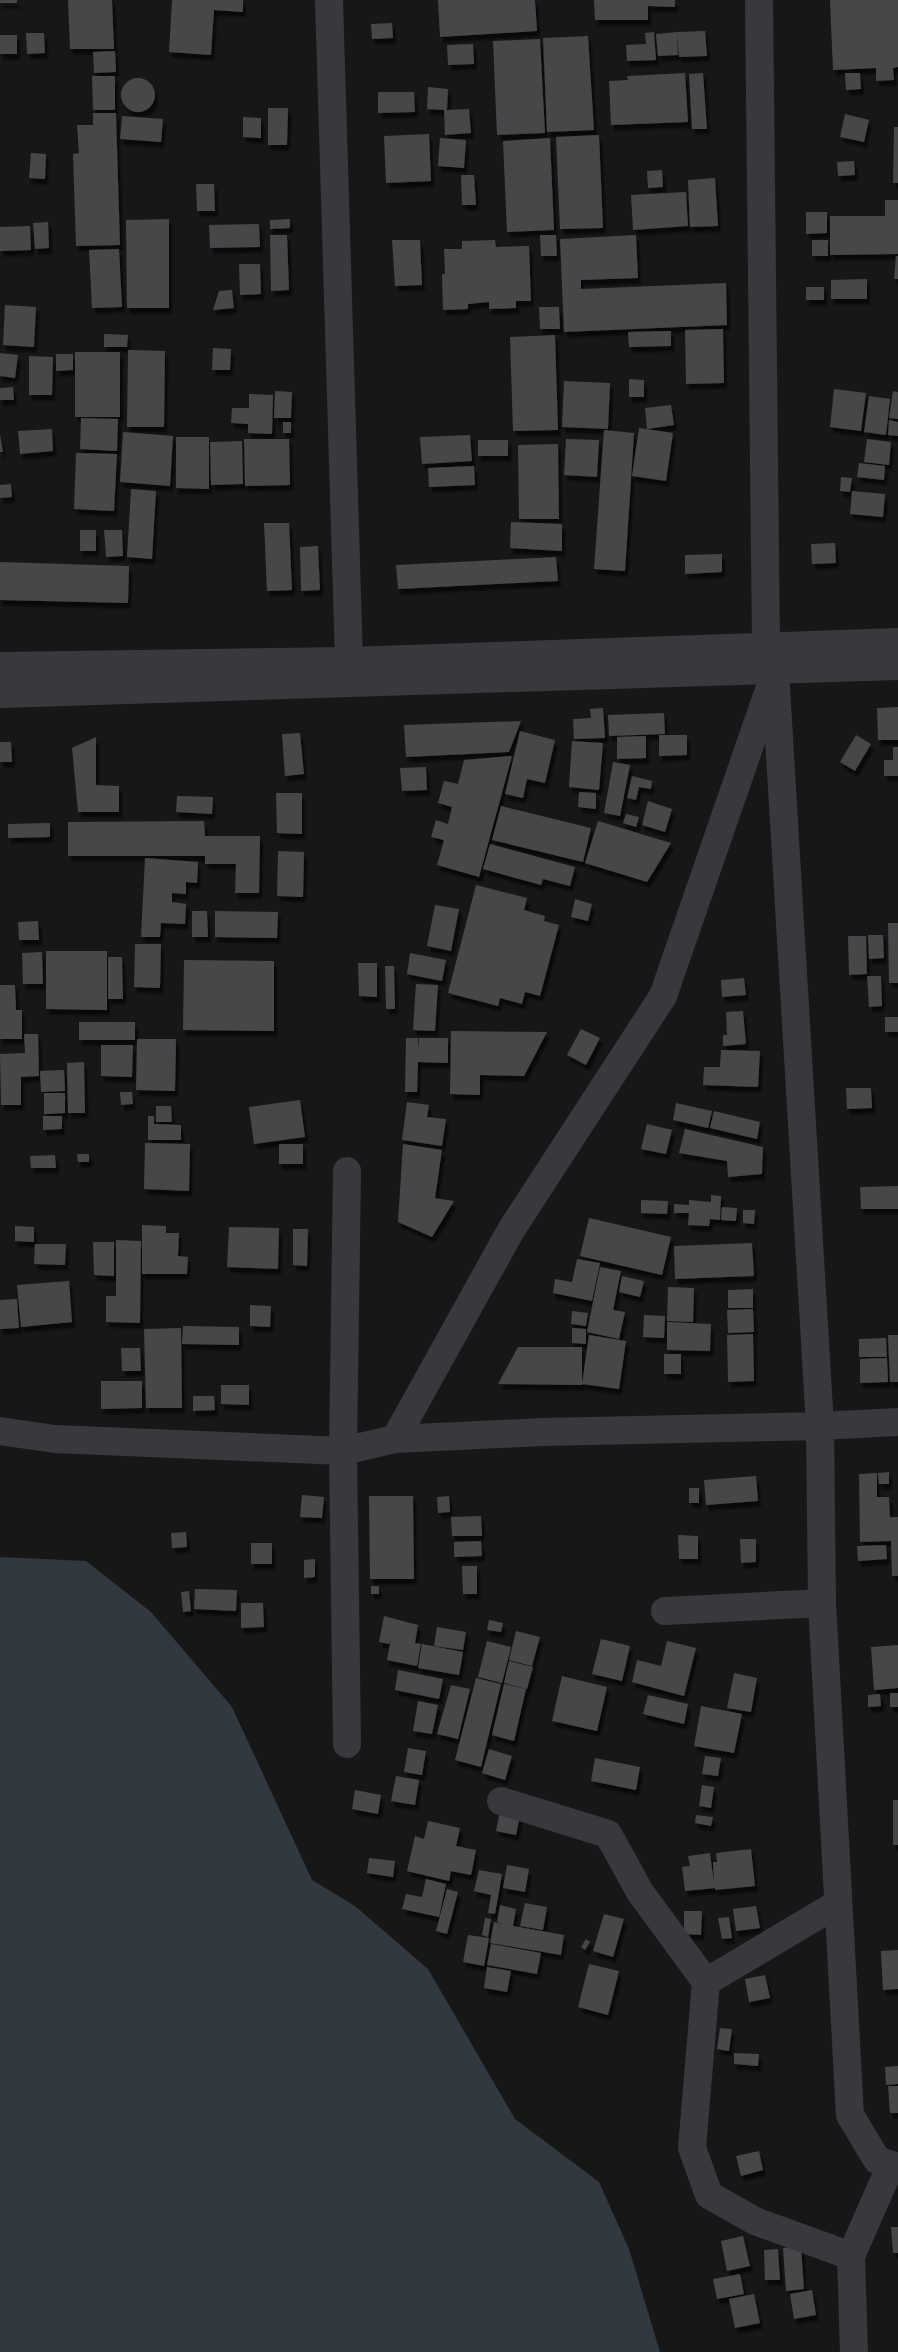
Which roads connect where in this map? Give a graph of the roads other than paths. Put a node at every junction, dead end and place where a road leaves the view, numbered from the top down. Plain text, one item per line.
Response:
1 (329, 0) edge
2 (759, 0) edge
3 (898, 642) edge
4 (771, 659) junction
5 (349, 661) junction
6 (0, 666) edge
7 (898, 666) edge
8 (0, 694) edge
9 (347, 1171) dead end
10 (898, 1422) edge
11 (820, 1426) junction
12 (0, 1431) edge
13 (394, 1439) junction
14 (344, 1451) junction
15 (822, 1603) junction
16 (665, 1611) dead end
17 (347, 1744) dead end
18 (501, 1801) dead end
19 (837, 1904) junction
20 (706, 1982) junction
21 (894, 2166) edge
22 (851, 2256) junction
23 (854, 2352) edge

1 - 5 street
2 - 4 street
3 - 4 street
4 - 5 street
4 - 7 street
4 - 8 street
4 - 11 street
4 - 13 street
5 - 6 street
9 - 14 street
10 - 11 street
11 - 13 street
11 - 15 street
12 - 14 street
13 - 14 street
14 - 17 street
15 - 16 street
15 - 19 street
18 - 20 street
19 - 20 street
19 - 21 street
20 - 22 street
21 - 22 street
22 - 23 street

